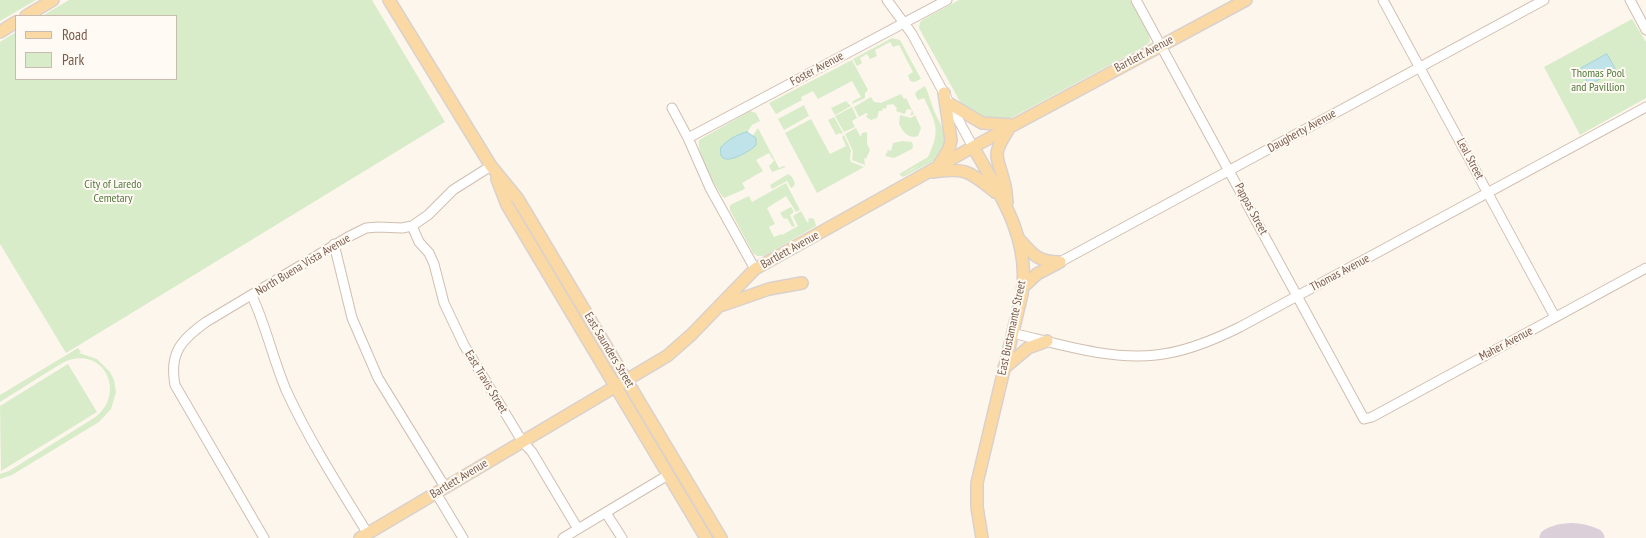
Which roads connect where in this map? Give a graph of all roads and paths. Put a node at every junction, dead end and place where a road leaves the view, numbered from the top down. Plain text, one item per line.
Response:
1 (53, 0) edge
2 (389, 0) edge
3 (887, 0) edge
4 (946, 0) edge
5 (1136, 0) edge
6 (1246, 0) edge
7 (1383, 0) edge
8 (1544, 0) edge
9 (1630, 0) edge
10 (28, 15) edge
11 (15, 23) edge
12 (905, 23) junction
13 (1646, 30) edge
14 (0, 32) edge
15 (1161, 45) junction
16 (1420, 67) junction
17 (944, 93) junction
18 (950, 104) junction
19 (1646, 107) edge
20 (672, 108) dead end
21 (1011, 126) junction
22 (688, 138) junction
23 (973, 147) junction
24 (491, 166) junction
25 (939, 166) junction
26 (1230, 171) junction
27 (926, 173) junction
28 (1488, 192) junction
29 (1001, 196) junction
30 (1009, 213) junction
31 (412, 226) junction
32 (1018, 237) junction
33 (334, 244) junction
34 (1060, 262) junction
35 (1646, 268) edge
36 (756, 269) junction
37 (802, 283) dead end
38 (1023, 287) junction
39 (252, 296) junction
40 (1297, 296) junction
41 (717, 308) junction
42 (1555, 317) junction
43 (1012, 333) junction
44 (1047, 341) junction
45 (1004, 368) junction
46 (626, 380) junction
47 (615, 386) junction
48 (1364, 419) joint
49 (522, 441) junction
50 (668, 475) junction
51 (440, 490) junction
52 (606, 513) junction
53 (578, 529) junction
54 (704, 534) edge
55 (364, 536) edge
56 (264, 538) edge
57 (463, 538) edge
58 (563, 538) edge
59 (622, 538) edge
60 (713, 538) edge
61 (721, 538) edge
62 (982, 538) edge

1 - 10 main road
2 - 24 main road, East Saunders Street
3 - 12 street, East Bustamante Street
4 - 12 street, Foster Avenue
5 - 15 street, Pappas Street
6 - 15 main road, Bartlett Avenue
7 - 16 street, Leal Street
8 - 16 street, Daugherty Avenue
9 - 13 street
11 - 14 main road
12 - 17 street, East Bustamante Street
12 - 22 street, Foster Avenue
15 - 21 main road, Bartlett Avenue
15 - 26 street, Pappas Street
16 - 26 street, Daugherty Avenue
16 - 28 street, Leal Street
17 - 18 street, East Bustamante Street
17 - 25 main road
18 - 21 main road
18 - 23 street, East Bustamante Street
19 - 28 street, Thomas Avenue
20 - 22 street
21 - 23 main road, Bartlett Avenue
21 - 30 main road
22 - 36 street
23 - 25 main road, Bartlett Avenue
23 - 29 main road, East Bustamante Street
24 - 31 street
24 - 46 main road, East Saunders Street
24 - 47 main road, East Saunders Street
25 - 27 main road, Bartlett Avenue
26 - 34 street, Daugherty Avenue
26 - 40 street, Pappas Street
27 - 29 main road
27 - 36 main road, Bartlett Avenue
28 - 40 street, Thomas Avenue
28 - 42 street, Leal Street
29 - 30 main road, East Bustamante Street
30 - 32 main road, East Bustamante Street
31 - 33 street, North Buena Vista Avenue
31 - 49 street, East Travis Street
32 - 34 main road
32 - 38 main road, East Bustamante Street
33 - 39 street, North Buena Vista Avenue
33 - 51 street
34 - 38 main road
35 - 42 street, Maher Avenue
36 - 41 main road, Bartlett Avenue
37 - 41 main road
38 - 43 main road, East Bustamante Street
39 - 55 street
39 - 56 street, North Buena Vista Avenue
40 - 44 street, Thomas Avenue
40 - 48 street, Pappas Street
41 - 46 main road, Bartlett Avenue
42 - 48 street, Maher Avenue
43 - 44 street, Thomas Avenue
43 - 45 main road, East Bustamante Street
44 - 45 main road
45 - 62 main road, East Bustamante Street
46 - 47 main road, Bartlett Avenue
46 - 61 main road, East Saunders Street
47 - 49 main road, Bartlett Avenue
47 - 50 main road, East Saunders Street
49 - 51 main road, Bartlett Avenue
49 - 53 street, East Travis Street
50 - 52 street
50 - 54 main road, East Saunders Street
51 - 55 main road, Bartlett Avenue
51 - 57 street
52 - 53 street
52 - 59 street
53 - 58 street
54 - 60 main road

